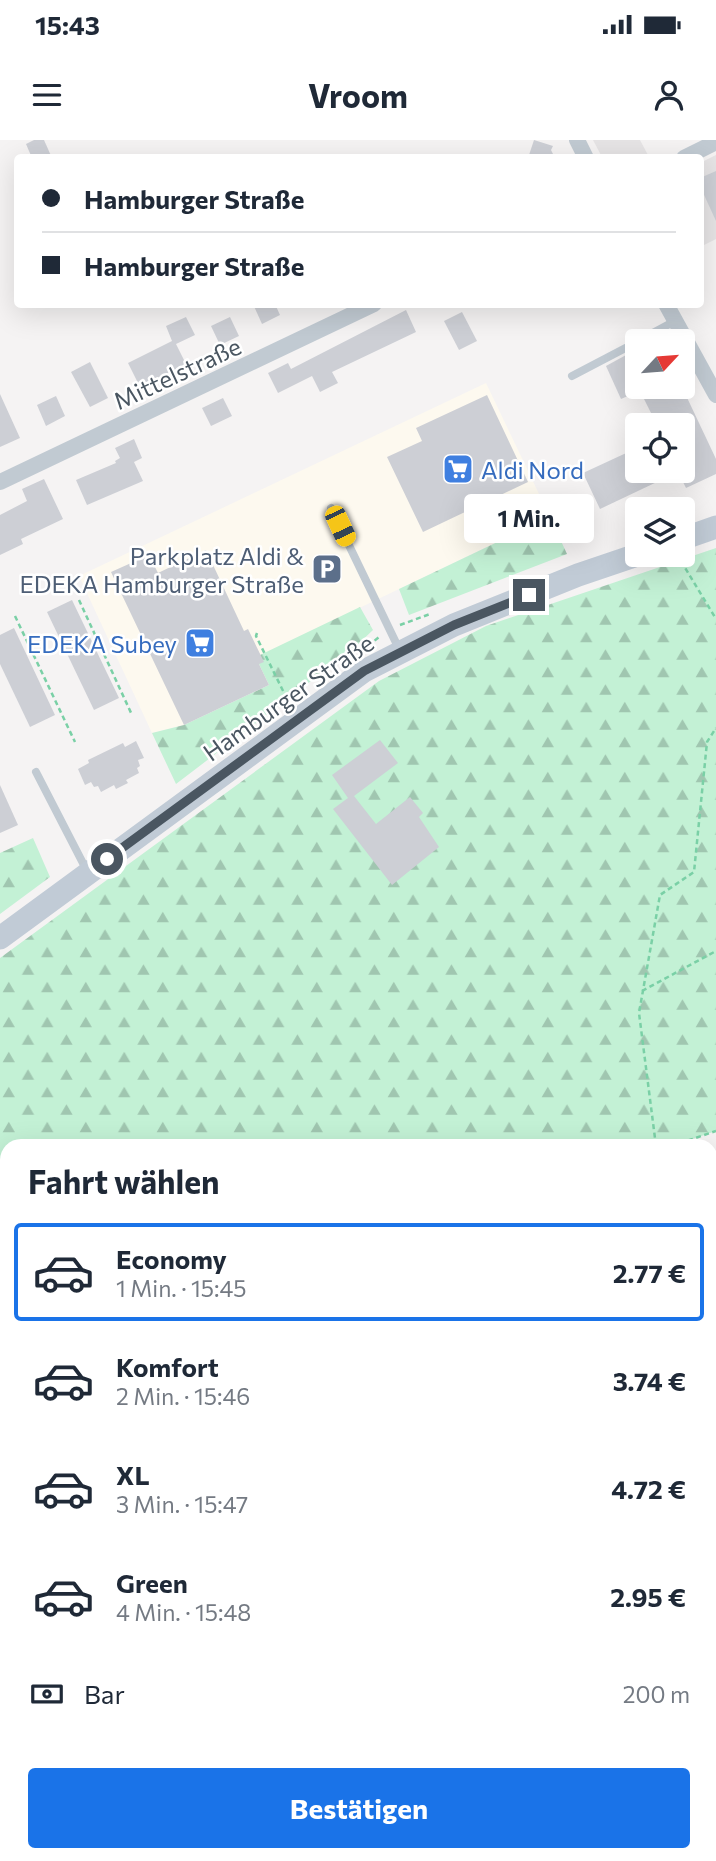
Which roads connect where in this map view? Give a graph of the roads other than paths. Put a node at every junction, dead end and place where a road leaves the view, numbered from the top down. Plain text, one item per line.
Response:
1 (716, 142) edge
2 (692, 154) edge
3 (366, 308) edge
4 (668, 308) edge
5 (675, 321) junction
6 (661, 329) edge
7 (625, 349) edge
8 (572, 376) dead end
9 (716, 396) edge
10 (0, 482) edge
11 (331, 508) dead end
12 (716, 527) edge
13 (695, 541) edge
14 (625, 559) edge
15 (400, 651) junction
16 (36, 772) dead end
17 (88, 873) junction
18 (0, 938) edge

1 - 2 street
3 - 10 street, Mittelstraße
4 - 5 street
5 - 6 lane
5 - 9 street
7 - 8 lane
11 - 15 lane
12 - 13 main road
14 - 15 main road, Hamburger Straße
15 - 17 main road, Hamburger Straße
16 - 17 lane
17 - 18 main road, Hamburger Straße

